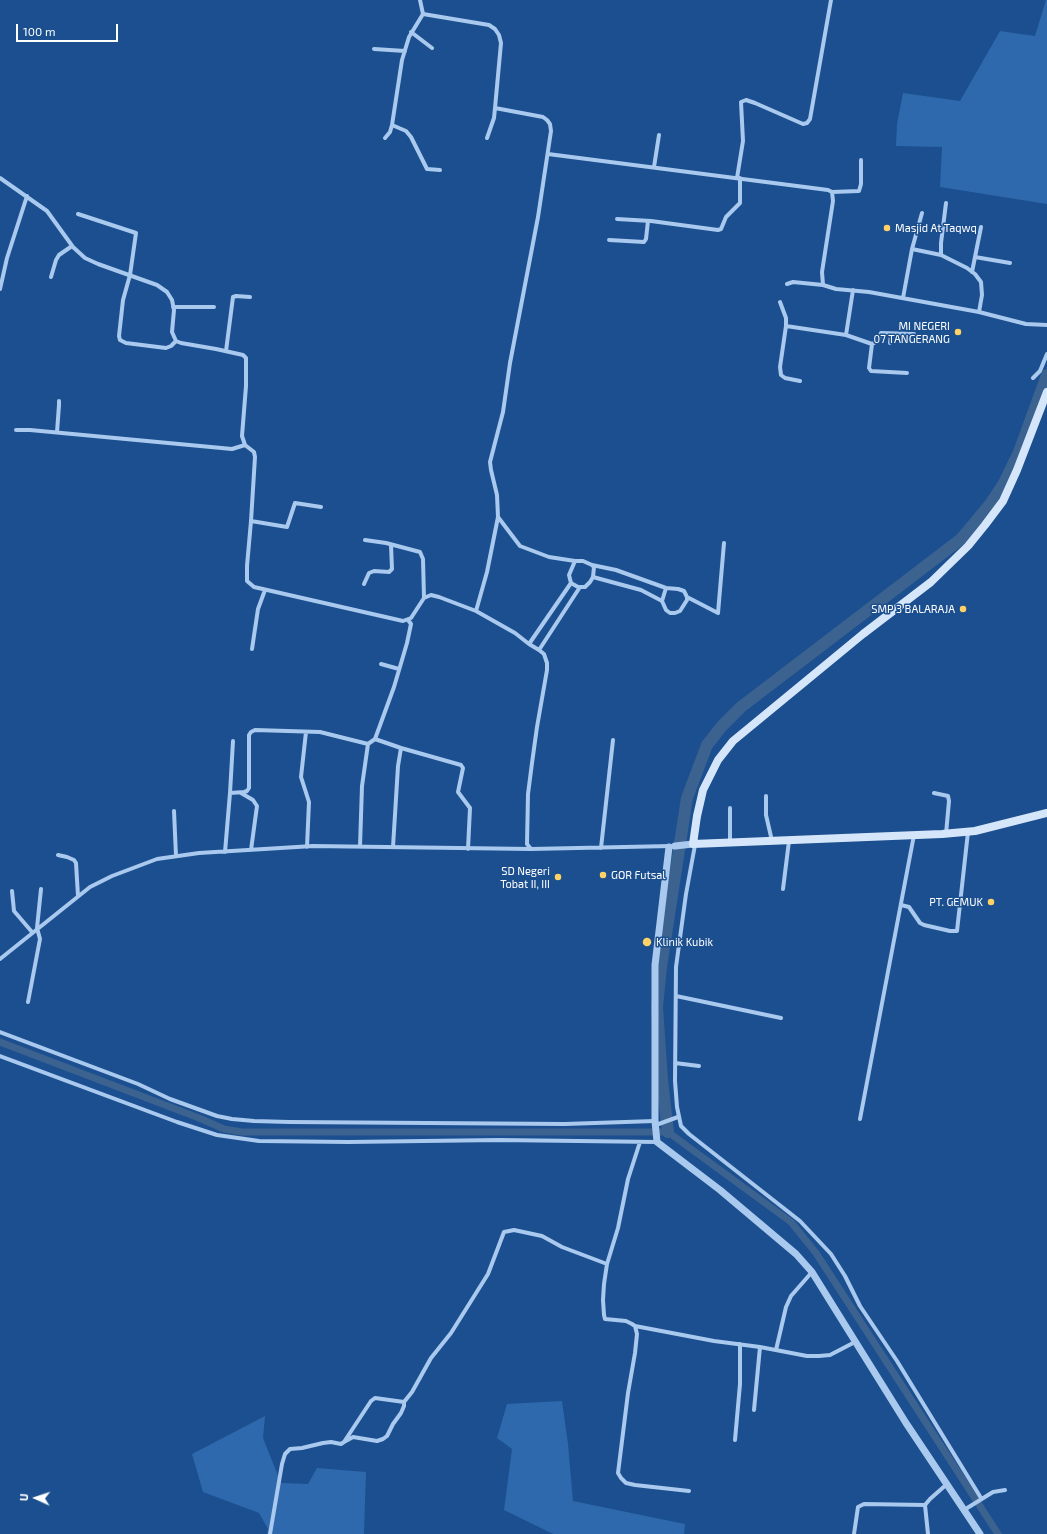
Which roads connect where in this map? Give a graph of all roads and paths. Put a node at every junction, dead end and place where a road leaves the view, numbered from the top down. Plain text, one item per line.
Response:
1 (420, 0) edge
2 (831, 0) edge
3 (423, 14) junction
4 (411, 32) junction
5 (432, 48) dead end
6 (374, 49) dead end
7 (405, 51) junction
8 (495, 108) junction
9 (392, 125) junction
10 (658, 135) dead end
11 (385, 138) dead end
12 (487, 138) dead end
13 (548, 154) junction
14 (861, 160) dead end
15 (654, 167) junction
16 (440, 170) dead end
17 (0, 178) edge
18 (739, 178) junction
19 (832, 192) junction
20 (27, 196) junction
21 (946, 202) dead end
22 (922, 213) dead end
23 (78, 214) dead end
24 (618, 219) dead end
25 (648, 221) junction
26 (981, 227) dead end
27 (609, 240) dead end
28 (72, 246) junction
29 (912, 249) junction
30 (941, 255) junction
31 (975, 257) junction
32 (1010, 262) dead end
33 (972, 272) junction
34 (130, 275) junction
35 (51, 277) dead end
36 (787, 284) dead end
37 (823, 285) junction
38 (0, 289) edge
39 (853, 290) junction
40 (250, 297) dead end
41 (903, 298) junction
42 (780, 302) dead end
43 (173, 307) junction
44 (214, 307) dead end
45 (979, 312) junction
46 (1047, 325) edge
47 (786, 326) junction
48 (891, 334) junction
49 (914, 334) dead end
50 (846, 335) junction
51 (176, 341) junction
52 (890, 343) dead end
53 (872, 344) junction
54 (226, 351) junction
55 (1047, 354) edge
56 (907, 373) dead end
57 (1033, 378) dead end
58 (800, 381) dead end
59 (1047, 392) edge
60 (58, 401) dead end
61 (16, 430) dead end
62 (57, 432) junction
63 (245, 445) junction
64 (321, 507) dead end
65 (498, 517) junction
66 (251, 521) junction
67 (365, 540) dead end
68 (724, 543) dead end
69 (391, 545) junction
70 (575, 561) junction
71 (592, 565) junction
72 (593, 577) junction
73 (571, 582) junction
74 (364, 584) dead end
75 (580, 588) junction
76 (666, 588) junction
77 (265, 590) junction
78 (687, 597) junction
79 (424, 598) junction
80 (662, 601) junction
81 (476, 611) junction
82 (408, 620) junction
83 (529, 644) junction
84 (252, 649) dead end
85 (539, 650) junction
86 (381, 664) dead end
87 (399, 669) junction
88 (306, 732) junction
89 (375, 739) junction
90 (613, 740) dead end
91 (233, 741) dead end
92 (368, 744) junction
93 (401, 748) junction
94 (241, 792) junction
95 (230, 793) junction
96 (934, 793) dead end
97 (766, 796) dead end
98 (730, 808) dead end
99 (174, 811) dead end
100 (1047, 813) edge
101 (968, 832) junction
102 (946, 834) junction
103 (914, 835) junction
104 (789, 840) junction
105 (772, 841) junction
106 (730, 843) junction
107 (693, 845) junction
108 (360, 846) junction
109 (393, 846) junction
110 (672, 846) junction
111 (307, 847) junction
112 (601, 848) junction
113 (468, 849) junction
114 (531, 849) junction
115 (251, 850) junction
116 (225, 852) junction
117 (58, 855) dead end
118 (176, 856) junction
119 (41, 889) dead end
120 (783, 889) dead end
121 (12, 891) dead end
122 (78, 896) junction
123 (901, 905) junction
124 (37, 928) junction
125 (32, 932) junction
126 (0, 959) edge
127 (676, 996) junction
128 (28, 1002) dead end
129 (780, 1018) dead end
130 (0, 1032) edge
131 (0, 1056) edge
132 (675, 1063) junction
133 (699, 1066) dead end
134 (676, 1118) junction
135 (860, 1119) dead end
136 (656, 1124) junction
137 (657, 1140) junction
138 (640, 1142) junction
139 (607, 1264) junction
140 (812, 1272) junction
141 (635, 1326) junction
142 (855, 1342) junction
143 (740, 1344) junction
144 (760, 1347) junction
145 (776, 1350) junction
146 (404, 1402) junction
147 (754, 1410) dead end
148 (735, 1440) dead end
149 (344, 1442) junction
150 (947, 1484) junction
151 (1005, 1490) dead end
152 (689, 1491) dead end
153 (980, 1499) junction
154 (925, 1505) junction
155 (966, 1508) junction
156 (270, 1534) edge
157 (854, 1534) edge
158 (928, 1534) edge
159 (980, 1534) edge

1 - 3 street
2 - 18 street
3 - 4 street
3 - 8 street
4 - 5 street
4 - 7 street
6 - 7 street
7 - 9 street
8 - 12 street
8 - 13 street
9 - 11 street
9 - 16 street
10 - 15 street
13 - 15 street
13 - 65 street
14 - 19 street
15 - 18 street
17 - 20 street
18 - 19 street
18 - 25 street
19 - 37 street
20 - 28 street
20 - 38 street
21 - 30 street
22 - 29 street
23 - 34 street
24 - 25 street
25 - 27 street
26 - 31 street
28 - 34 street
28 - 35 street
29 - 30 street
29 - 41 street
30 - 33 street
31 - 32 street
31 - 33 street
33 - 45 street
34 - 43 street
34 - 51 street
36 - 37 street
37 - 39 street
39 - 41 street
39 - 50 street
40 - 54 street
41 - 45 street
42 - 47 street
43 - 44 street
43 - 51 street
45 - 46 street
47 - 50 street
47 - 58 street
48 - 49 street
48 - 52 street
48 - 53 street
50 - 53 street
51 - 54 street
53 - 56 street
54 - 63 street
55 - 57 street
59 - 107 main road
60 - 62 street
61 - 62 street
62 - 63 street
63 - 66 street
64 - 66 street
65 - 70 street
65 - 81 street
66 - 77 street
67 - 69 street
68 - 78 street
69 - 74 street
69 - 79 street
70 - 71 street
70 - 73 street
71 - 72 street
71 - 76 street
72 - 75 street
72 - 80 street
73 - 75 street
73 - 83 street
75 - 85 street
76 - 78 street
76 - 80 street
77 - 82 street
77 - 84 street
78 - 80 street
79 - 81 street
79 - 82 street
81 - 83 street
82 - 87 street
83 - 85 street
85 - 114 street
86 - 87 street
87 - 89 street
88 - 92 street
88 - 94 street
88 - 111 street
89 - 92 street
89 - 93 street
90 - 112 street
91 - 95 street
92 - 108 street
93 - 109 street
93 - 113 street
94 - 95 street
94 - 115 street
95 - 116 street
96 - 102 street
97 - 105 street
98 - 106 street
99 - 118 street
100 - 101 main road
101 - 102 main road
101 - 123 street
102 - 103 main road
103 - 104 main road
103 - 123 street
104 - 105 main road
104 - 120 street
105 - 106 main road
106 - 107 main road
107 - 110 street
107 - 127 street
108 - 109 street
108 - 111 street
109 - 113 street
110 - 112 street
110 - 136 street
111 - 115 street
112 - 114 street
113 - 114 street
115 - 116 street
116 - 118 street
117 - 122 street
118 - 122 street
119 - 124 street
121 - 125 street
122 - 124 street
123 - 135 street
124 - 125 street
124 - 128 street
125 - 126 street
127 - 129 street
127 - 132 street
130 - 136 street
131 - 138 street
132 - 133 street
132 - 134 street
134 - 136 street
134 - 153 street
136 - 137 street
137 - 138 street
137 - 140 street
138 - 139 street
139 - 141 street
139 - 146 street
140 - 142 street
140 - 145 street
141 - 143 street
141 - 152 street
142 - 145 street
142 - 150 street
143 - 144 street
143 - 148 street
144 - 145 street
144 - 147 street
146 - 149 street
146 - 149 street
149 - 156 street
150 - 154 street
150 - 155 street
151 - 153 street
153 - 155 street
154 - 157 street
154 - 158 street
155 - 159 street

